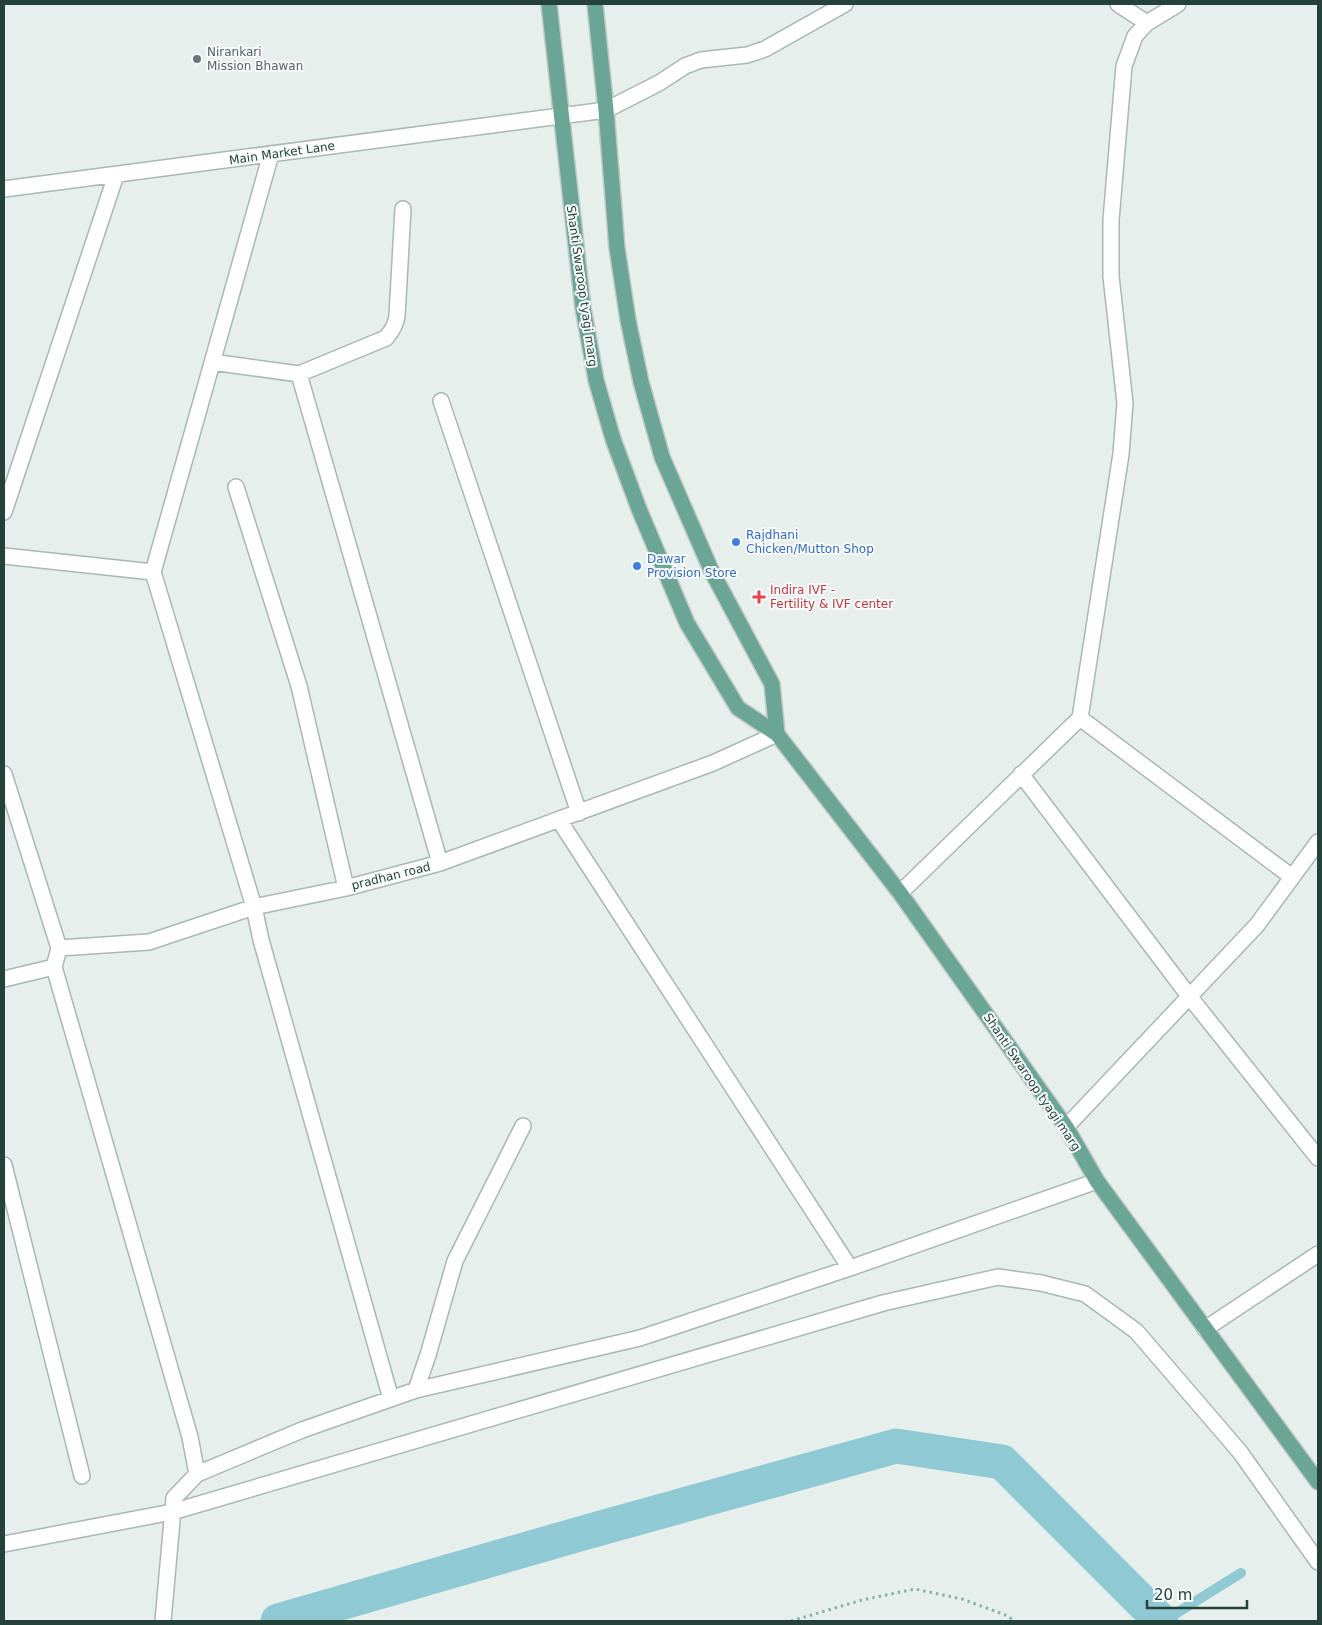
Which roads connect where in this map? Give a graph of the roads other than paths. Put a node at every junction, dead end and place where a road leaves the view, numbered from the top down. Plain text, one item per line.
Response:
1 (549, 4) edge
2 (595, 4) edge
3 (845, 4) edge
4 (1118, 4) edge
5 (1178, 4) edge
6 (1147, 23) junction
7 (606, 110) junction
8 (561, 116) junction
9 (272, 154) junction
10 (116, 174) junction
11 (4, 189) edge
12 (404, 209) dead end
13 (212, 362) junction
14 (299, 374) junction
15 (441, 401) dead end
16 (236, 487) dead end
17 (4, 512) edge
18 (4, 556) edge
19 (153, 572) junction
20 (1080, 718) junction
21 (777, 734) junction
22 (4, 774) edge
23 (1021, 774) junction
24 (579, 813) junction
25 (559, 820) junction
26 (1318, 842) edge
27 (440, 863) junction
28 (1292, 877) junction
29 (346, 888) junction
30 (900, 893) junction
31 (254, 907) junction
32 (59, 948) junction
33 (54, 967) junction
34 (4, 979) edge
35 (1189, 996) junction
36 (523, 1126) dead end
37 (1066, 1128) junction
38 (1318, 1158) edge
39 (4, 1164) edge
40 (1097, 1181) junction
41 (1318, 1254) edge
42 (850, 1268) junction
43 (1205, 1330) junction
44 (416, 1390) junction
45 (391, 1399) junction
46 (197, 1474) junction
47 (82, 1476) dead end
48 (1318, 1482) edge
49 (172, 1512) junction
50 (4, 1544) edge
51 (1318, 1562) edge
52 (163, 1621) edge

1 - 8 main road, Shanti Swaroop tyagi marg
2 - 7 main road
3 - 7 street, Main Market Lane
4 - 6 street
5 - 6 street
6 - 20 street
7 - 8 street, Main Market Lane
7 - 21 main road
8 - 9 street, Main Market Lane
8 - 21 main road, Shanti Swaroop tyagi marg
9 - 10 street, Main Market Lane
9 - 13 street
10 - 11 street, Main Market Lane
10 - 17 street
12 - 14 street
13 - 14 street
13 - 19 street
14 - 27 street
15 - 24 street
16 - 29 street
18 - 19 street
19 - 31 street
20 - 23 street
20 - 28 street
21 - 24 street, pradhan road
21 - 30 main road, Shanti Swaroop tyagi marg
22 - 32 street
23 - 30 street
23 - 35 street
24 - 25 street, pradhan road
25 - 27 street, pradhan road
25 - 42 street
26 - 28 street
27 - 29 street, pradhan road
28 - 35 street
29 - 31 street, pradhan road
30 - 37 main road, Shanti Swaroop tyagi marg
31 - 32 street, pradhan road
31 - 45 street
32 - 33 street
33 - 34 street
33 - 46 street
35 - 37 street
35 - 38 street
36 - 44 street
37 - 40 main road, Shanti Swaroop tyagi marg
39 - 47 street
40 - 42 street
40 - 43 main road, Shanti Swaroop tyagi marg
41 - 43 street
42 - 44 street
43 - 48 main road, Shanti Swaroop tyagi marg
44 - 45 street
45 - 46 street
46 - 49 street
49 - 50 street
49 - 51 street
49 - 52 street

